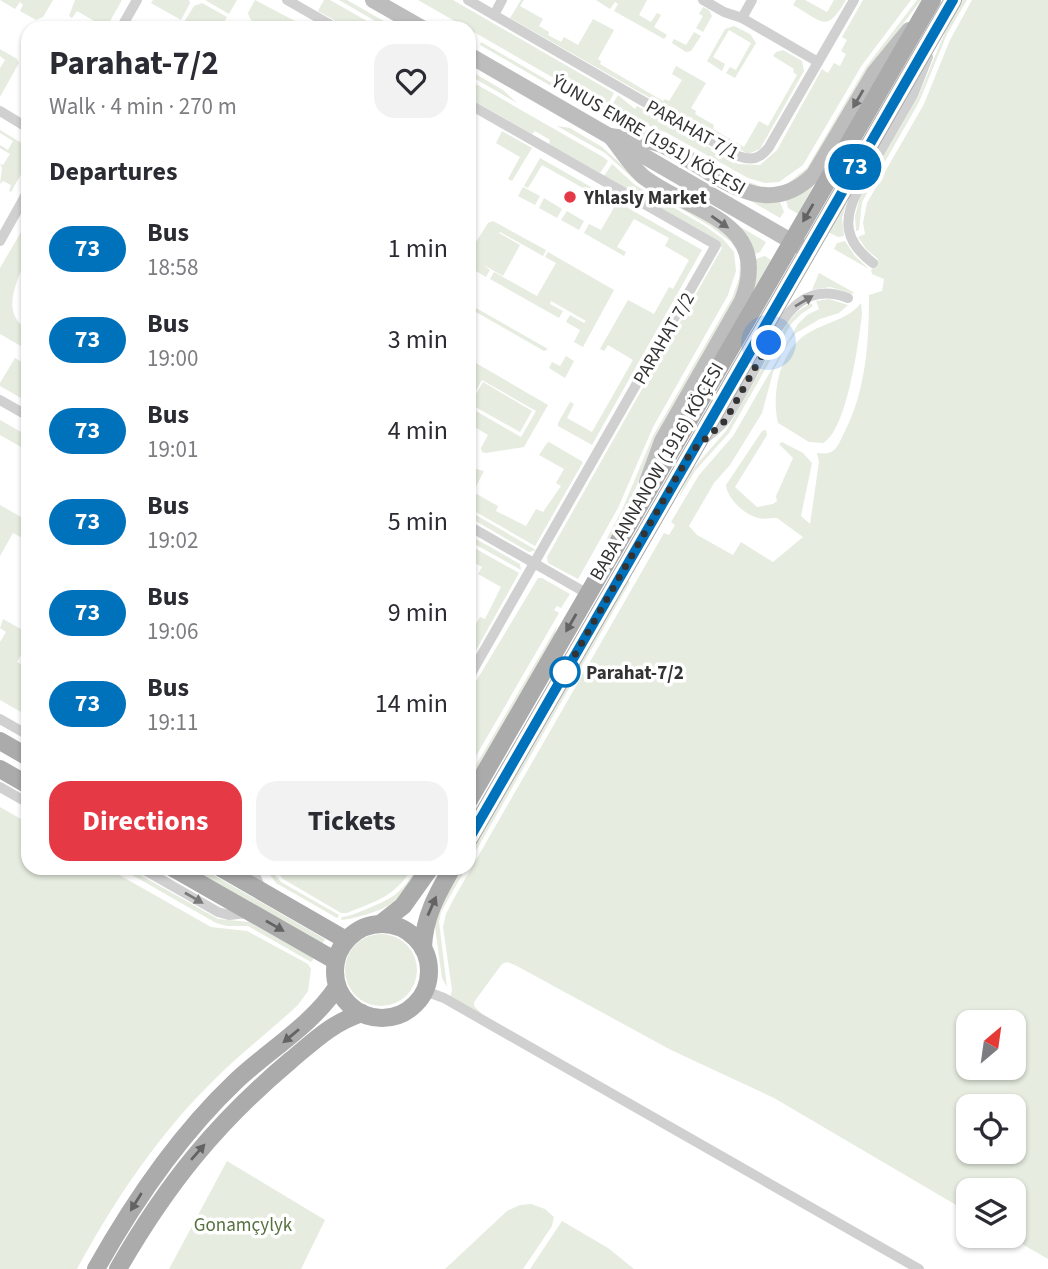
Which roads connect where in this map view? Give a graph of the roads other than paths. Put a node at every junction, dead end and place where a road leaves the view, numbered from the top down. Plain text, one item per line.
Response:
1 (137, 0) edge
2 (287, 0) edge
3 (373, 0) edge
4 (468, 0) edge
5 (502, 0) edge
6 (703, 0) edge
7 (752, 0) edge
8 (853, 0) edge
9 (930, 3) edge
10 (949, 8) edge
11 (494, 15) junction
12 (742, 18) junction
13 (125, 21) edge
14 (324, 21) edge
15 (410, 21) edge
16 (476, 59) edge
17 (818, 62) junction
18 (476, 108) edge
19 (0, 111) edge
20 (21, 124) edge
21 (610, 136) junction
22 (21, 204) edge
23 (0, 241) edge
24 (799, 246) junction
25 (873, 263) dead end
26 (848, 298) dead end
27 (0, 400) edge
28 (21, 412) edge
29 (691, 452) junction
30 (638, 508) junction
31 (476, 530) edge
32 (534, 563) junction
33 (588, 594) junction
34 (476, 665) edge
35 (0, 719) edge
36 (21, 731) edge
37 (0, 741) edge
38 (21, 753) edge
39 (0, 769) edge
40 (21, 781) edge
41 (0, 787) edge
42 (476, 788) edge
43 (21, 799) edge
44 (476, 827) edge
45 (153, 875) edge
46 (185, 875) edge
47 (233, 875) edge
48 (255, 875) edge
49 (425, 875) edge
50 (448, 875) edge
51 (262, 891) junction
52 (250, 912) junction
53 (380, 923) junction
54 (346, 940) junction
55 (423, 948) junction
56 (335, 961) junction
57 (337, 987) junction
58 (425, 991) junction
59 (362, 1013) junction
60 (96, 1269) edge
61 (118, 1269) edge
62 (919, 1269) edge

1 - 13 street
2 - 14 street
3 - 15 street
4 - 11 street, PARAHAT 7/1
5 - 11 street
6 - 12 street
7 - 12 street
8 - 17 street, PARAHAT 7/1
9 -> 21 street
9 -> 24 main road, BABA ANNANOW (1916) KÖÇESI
10 - 24 main road, BABA ANNANOW (1916) KÖÇESI
10 - 25 street, BABA ANNANOW (1916) KÖÇESI
11 - 17 street, PARAHAT 7/1
12 - 17 street
16 - 21 street, ÝUNUS EMRE (1951) KÖÇESI
18 - 32 street, PARAHAT 7/2
19 - 20 street
21 - 24 street, ÝUNUS EMRE (1951) KÖÇESI
21 -> 30 street
22 - 23 street
24 - 29 main road, BABA ANNANOW (1916) KÖÇESI
24 - 30 main road, BABA ANNANOW (1916) KÖÇESI
29 -> 26 street
27 - 28 street
29 - 44 main road, BABA ANNANOW (1916) KÖÇESI
30 - 33 main road, BABA ANNANOW (1916) KÖÇESI
31 - 32 street
32 - 33 street
32 - 34 street, PARAHAT 7/2
33 -> 42 main road, BABA ANNANOW (1916) KÖÇESI
35 - 36 street
37 - 38 main road
39 - 40 main road
41 - 43 street
45 -> 52 street
46 - 52 main road
47 - 51 main road
48 - 51 street
49 - 53 main road
55 -> 50 main road
51 - 54 main road
52 -> 56 main road
53 - 54 main road
53 - 55 main road
54 - 56 main road
55 - 58 main road
56 - 57 main road
57 - 59 main road
57 -> 60 main road
58 - 59 main road
58 - 62 street
61 -> 59 main road

